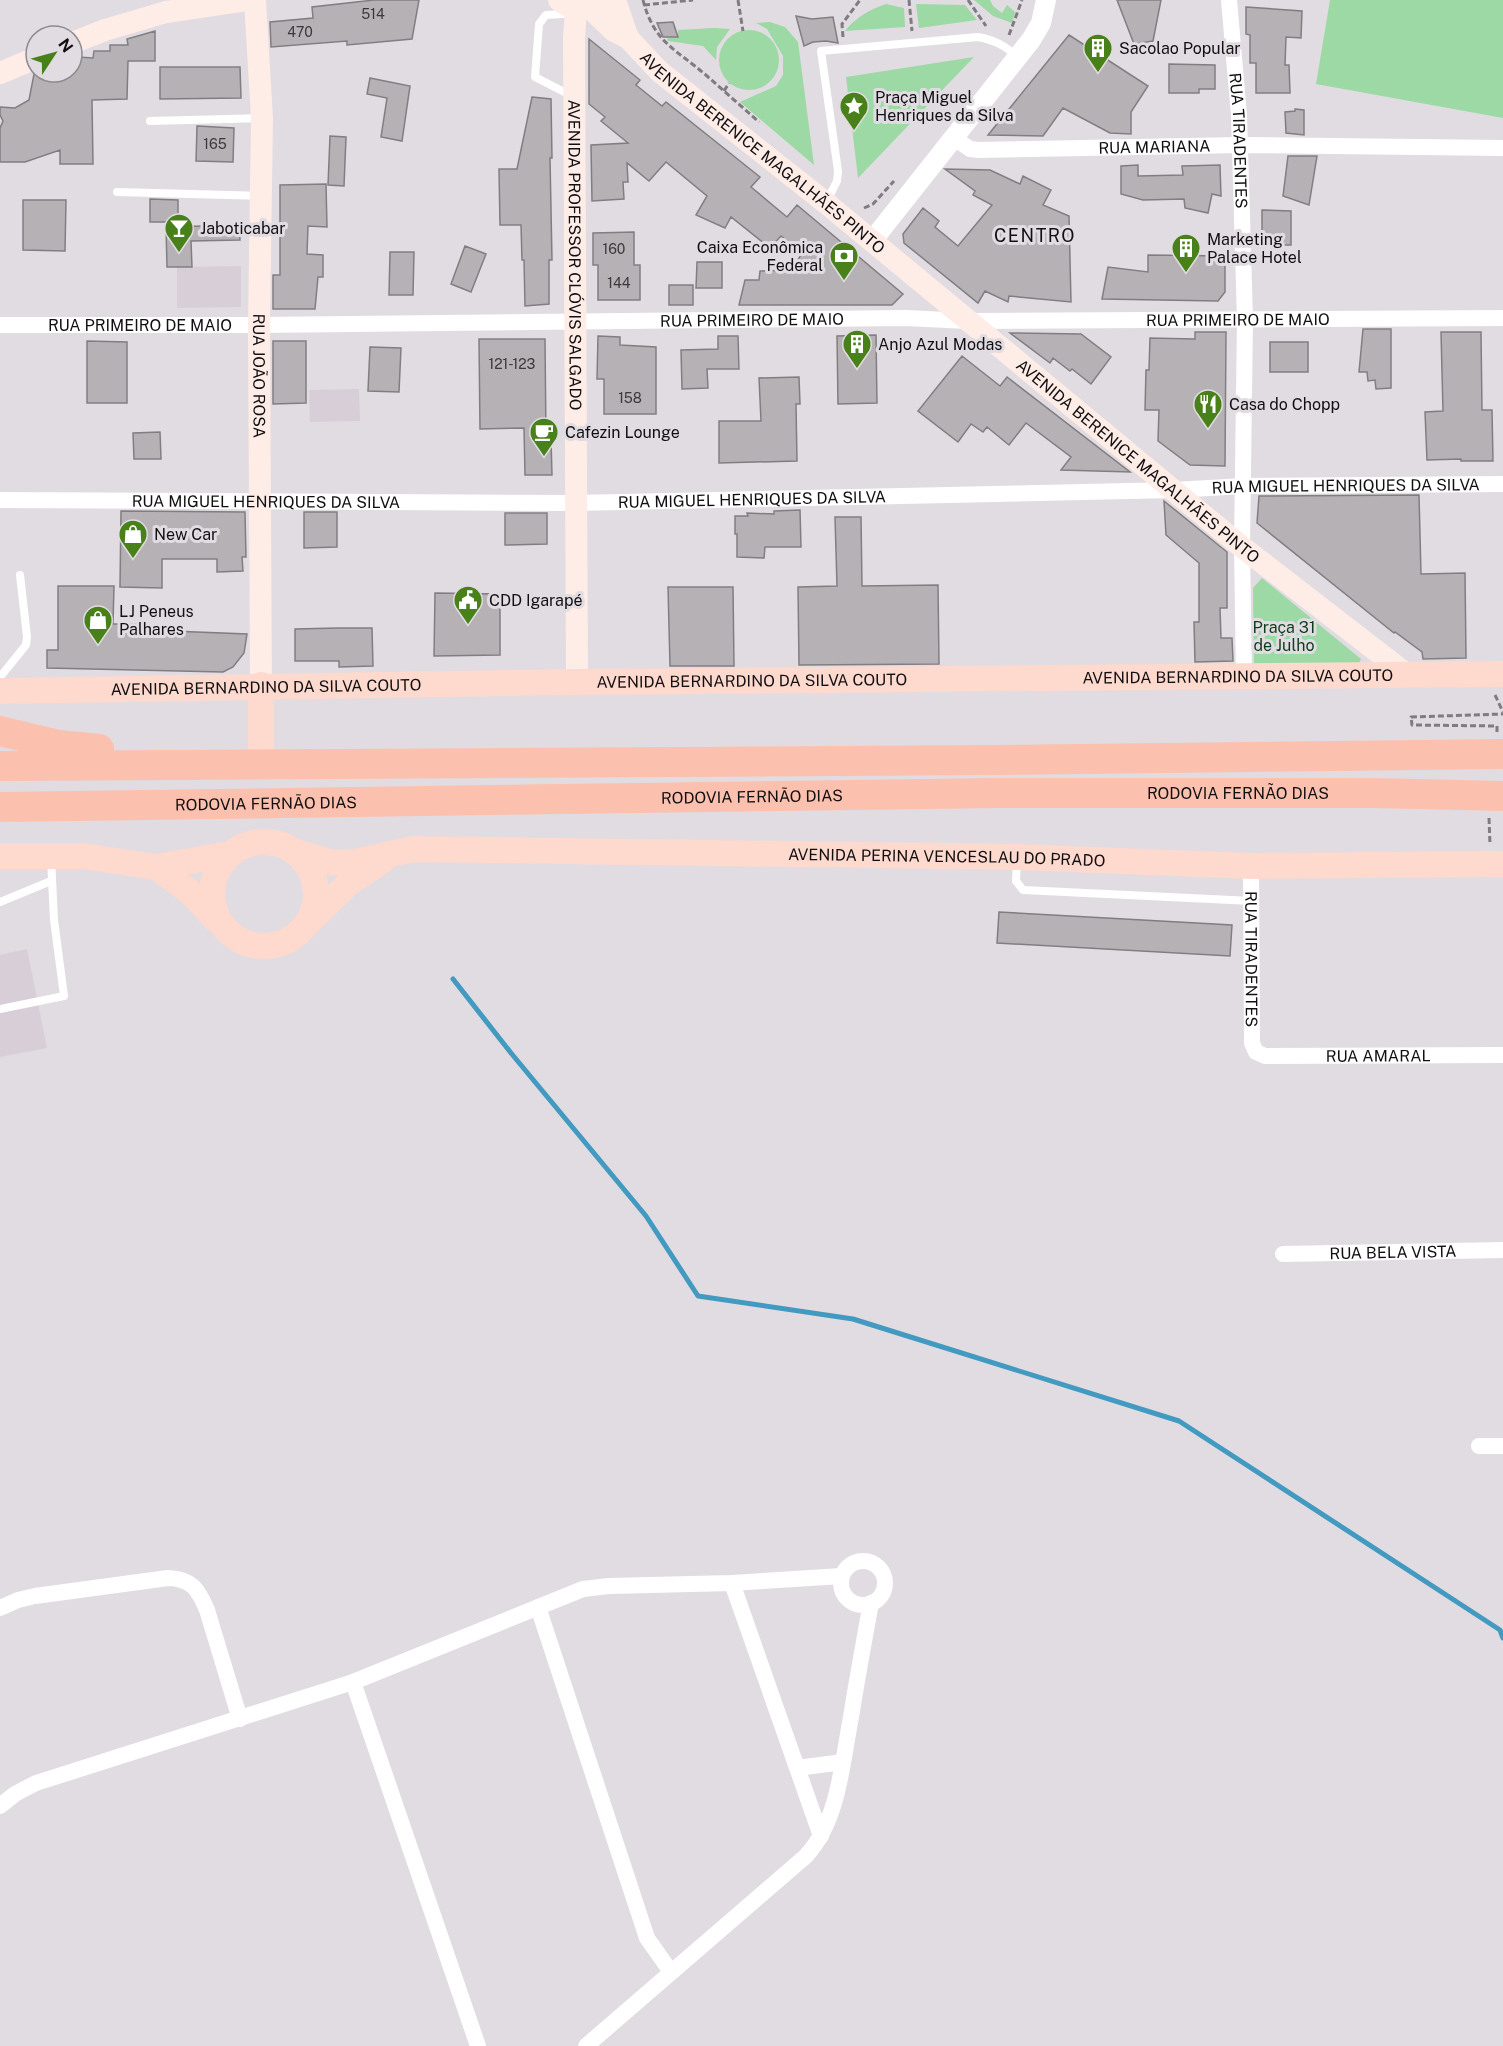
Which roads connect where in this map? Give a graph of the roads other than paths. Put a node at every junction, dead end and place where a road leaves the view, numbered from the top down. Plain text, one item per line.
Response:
1 (247, 0) edge
2 (255, 0) edge
3 (615, 0) edge
4 (1046, 0) edge
5 (1229, 0) edge
6 (579, 5) edge
7 (84, 38) edge
8 (628, 38) junction
9 (1018, 58) junction
10 (24, 63) edge
11 (0, 72) edge
12 (574, 98) junction
13 (262, 118) junction
14 (150, 121) dead end
15 (954, 138) junction
16 (1240, 145) junction
17 (1503, 148) edge
18 (117, 192) dead end
19 (261, 196) junction
20 (830, 196) junction
21 (872, 241) junction
22 (1503, 318) edge
23 (1245, 320) junction
24 (574, 321) junction
25 (968, 321) junction
26 (0, 325) edge
27 (259, 325) junction
28 (1503, 485) edge
29 (1244, 486) junction
30 (1174, 490) junction
31 (0, 500) edge
32 (261, 501) junction
33 (575, 503) junction
34 (1242, 546) junction
35 (20, 575) dead end
36 (1405, 674) junction
37 (1503, 674) edge
38 (0, 677) edge
39 (1244, 678) junction
40 (577, 681) junction
41 (261, 685) junction
42 (0, 691) edge
43 (0, 731) edge
44 (1503, 754) edge
45 (249, 758) junction
46 (0, 766) edge
47 (1496, 804) edge
48 (0, 807) edge
49 (262, 814) tunnel mouth
50 (263, 842) junction
51 (293, 850) junction
52 (230, 854) junction
53 (392, 854) junction
54 (51, 855) junction
55 (0, 856) edge
56 (1017, 857) junction
57 (1497, 864) edge
58 (1251, 866) junction
59 (156, 867) junction
60 (51, 881) junction
61 (1252, 901) junction
62 (0, 902) edge
63 (309, 922) junction
64 (221, 926) junction
65 (0, 1009) edge
66 (1256, 1052) joint
67 (1503, 1055) edge
68 (1503, 1250) edge
69 (1282, 1254) dead end
70 (1479, 1446) dead end
71 (1503, 1446) edge
72 (842, 1576) junction
73 (732, 1583) junction
74 (871, 1603) junction
75 (538, 1607) junction
76 (0, 1608) edge
77 (353, 1682) junction
78 (240, 1719) junction
79 (843, 1762) junction
80 (797, 1768) junction
81 (0, 1806) edge
82 (821, 1836) junction
83 (671, 1972) junction
84 (477, 2046) edge
85 (586, 2046) edge

1 - 7 main road
2 - 13 main road, RUA JOÃO ROSA
3 - 8 main road, AVENIDA BERENICE MAGALHÃES PINTO
4 - 9 street
5 - 16 street, RUA TIRADENTES
6 - 8 main road, AVENIDA BERENICE MAGALHÃES PINTO
6 - 12 main road, AVENIDA PROFESSOR CLÓVIS SALGADO
6 - 12 lane
8 - 20 main road, AVENIDA BERENICE MAGALHÃES PINTO
9 - 15 street
9 - 20 lane
10 - 11 main road
12 - 24 main road, AVENIDA PROFESSOR CLÓVIS SALGADO
13 - 14 lane
13 - 19 main road, RUA JOÃO ROSA
15 - 16 street, RUA MARIANA
15 - 21 street
16 - 17 street, RUA MARIANA
16 - 23 street, RUA TIRADENTES
18 - 19 lane
19 - 27 main road, RUA JOÃO ROSA
20 - 21 main road, AVENIDA BERENICE MAGALHÃES PINTO
21 - 25 main road, AVENIDA BERENICE MAGALHÃES PINTO
22 - 23 street, RUA PRIMEIRO DE MAIO
23 - 25 street, RUA PRIMEIRO DE MAIO
23 - 29 street, RUA TIRADENTES
24 - 25 street, RUA PRIMEIRO DE MAIO
24 - 27 street, RUA PRIMEIRO DE MAIO
24 - 33 main road, AVENIDA PROFESSOR CLÓVIS SALGADO
25 - 30 main road, AVENIDA BERENICE MAGALHÃES PINTO
26 - 27 street, RUA PRIMEIRO DE MAIO
27 - 32 main road, RUA JOÃO ROSA
28 - 29 street, RUA MIGUEL HENRIQUES DA SILVA
29 - 30 street, RUA MIGUEL HENRIQUES DA SILVA
29 - 34 street, RUA TIRADENTES
30 - 33 street, RUA MIGUEL HENRIQUES DA SILVA
30 - 34 main road, AVENIDA BERENICE MAGALHÃES PINTO
31 - 32 street, RUA MIGUEL HENRIQUES DA SILVA
32 - 33 street, RUA MIGUEL HENRIQUES DA SILVA
32 - 41 main road, RUA JOÃO ROSA
33 - 40 main road, AVENIDA PROFESSOR CLÓVIS SALGADO
34 - 36 main road, AVENIDA BERENICE MAGALHÃES PINTO
34 - 39 street, RUA TIRADENTES
35 - 38 lane
36 - 37 main road, AVENIDA BERNARDINO DA SILVA COUTO
36 - 39 main road, AVENIDA BERNARDINO DA SILVA COUTO
39 - 40 main road, AVENIDA BERNARDINO DA SILVA COUTO
40 - 41 main road, AVENIDA BERNARDINO DA SILVA COUTO
41 - 42 main road, AVENIDA BERNARDINO DA SILVA COUTO
41 - 45 main road, RUA JOÃO ROSA
43 - 45 highway
44 - 45 highway
45 - 46 highway
47 - 48 highway, RODOVIA FERNÃO DIAS
49 - 50 main road
50 - 51 main road
50 - 52 main road
51 - 53 main road, AVENIDA PERINA VENCESLAU DO PRADO
51 - 63 main road
52 - 59 main road
52 - 64 main road
53 - 56 main road, AVENIDA PERINA VENCESLAU DO PRADO
53 - 63 main road, AVENIDA PERINA VENCESLAU DO PRADO
54 - 55 main road
54 - 59 main road
54 - 60 lane
56 - 58 main road, AVENIDA PERINA VENCESLAU DO PRADO
56 - 61 lane
57 - 58 main road, AVENIDA PERINA VENCESLAU DO PRADO
58 - 61 street, RUA TIRADENTES
59 - 64 main road
60 - 62 lane
60 - 65 lane
61 - 66 street, RUA TIRADENTES
63 - 64 main road
66 - 67 street, RUA AMARAL
68 - 69 street, RUA BELA VISTA
70 - 71 street
72 - 73 street
72 - 74 street
72 - 74 street
73 - 75 street
73 - 80 street
74 - 79 street
75 - 77 street
75 - 83 street
76 - 78 street
77 - 78 street
77 - 84 street
78 - 81 street
79 - 80 street
79 - 82 street
80 - 82 street
82 - 83 street
83 - 85 street

